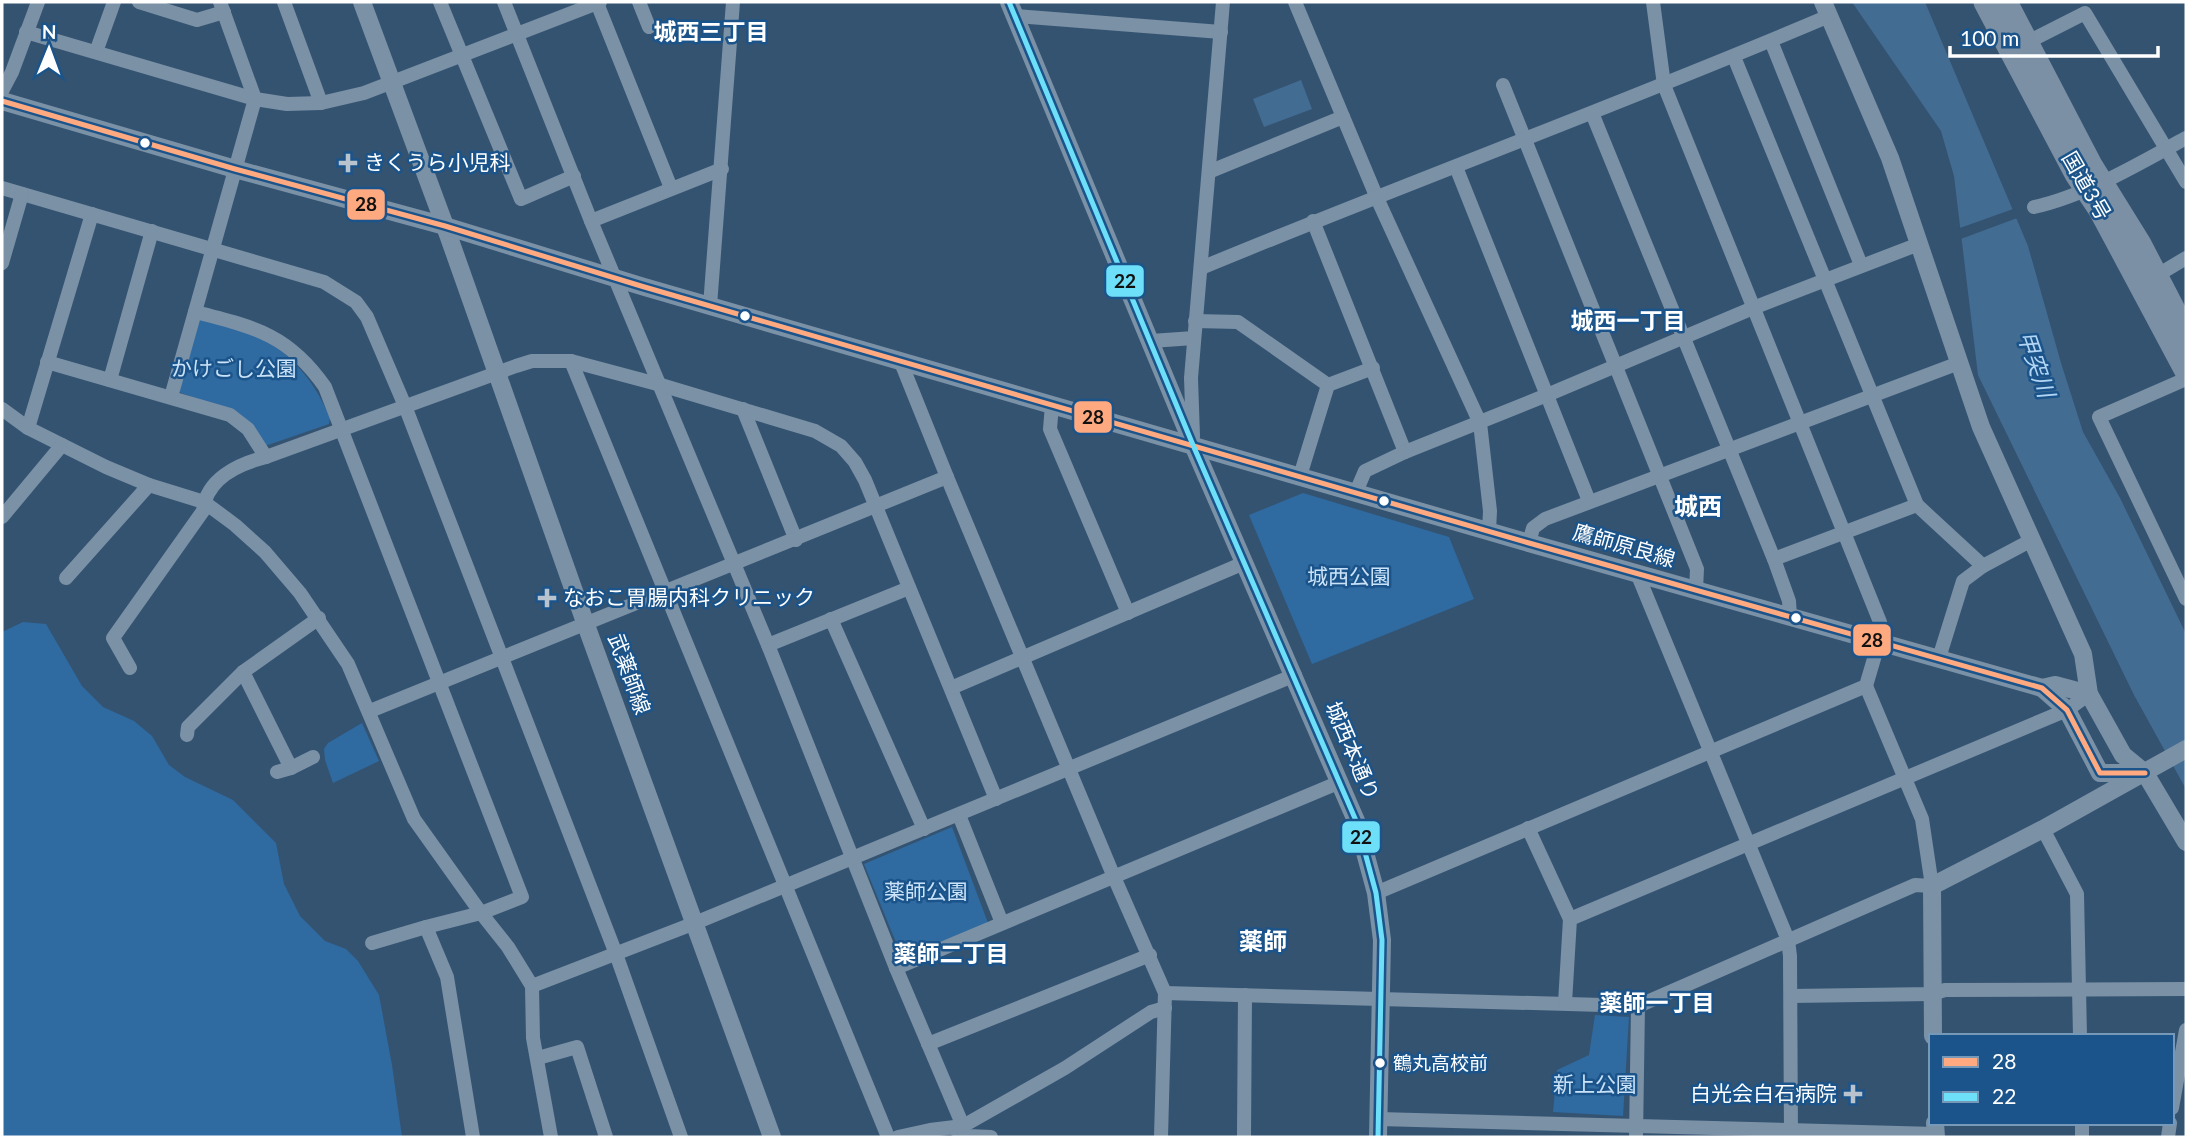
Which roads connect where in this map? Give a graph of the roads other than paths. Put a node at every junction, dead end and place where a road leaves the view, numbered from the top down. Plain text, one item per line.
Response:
1 (38, 2) edge
2 (114, 2) edge
3 (139, 2) edge
4 (284, 2) edge
5 (362, 2) edge
6 (440, 2) edge
7 (504, 2) edge
8 (599, 2) edge
9 (639, 2) edge
10 (733, 2) edge
11 (1223, 2) edge
12 (1295, 2) edge
13 (1653, 2) edge
14 (1985, 2) edge
15 (2006, 2) edge
16 (222, 7) edge
17 (1012, 9) edge
18 (1826, 9) edge
19 (649, 27) dead end
20 (26, 32) junction
21 (1221, 32) junction
22 (517, 35) junction
23 (1771, 41) junction
24 (2028, 42) junction
25 (96, 52) junction
26 (462, 55) junction
27 (1734, 57) junction
28 (390, 82) junction
29 (1503, 85) dead end
30 (1664, 85) junction
31 (2, 91) edge
32 (255, 99) junction
33 (2, 101) edge
34 (321, 103) junction
35 (1592, 113) junction
36 (1343, 117) junction
37 (2186, 138) edge
38 (1524, 139) junction
39 (2167, 149) junction
40 (1455, 167) junction
41 (235, 169) junction
42 (722, 169) junction
43 (1210, 171) junction
44 (574, 176) junction
45 (2186, 182) edge
46 (2094, 185) junction
47 (2, 188) edge
48 (671, 188) junction
49 (22, 194) junction
50 (1377, 198) junction
51 (2034, 207) dead end
52 (92, 214) junction
53 (591, 221) junction
54 (1313, 221) junction
55 (445, 226) junction
56 (152, 232) junction
57 (1919, 244) junction
58 (212, 249) junction
59 (2186, 258) edge
60 (2, 263) edge
61 (1861, 265) junction
62 (1201, 268) junction
63 (2156, 276) junction
64 (615, 279) junction
65 (1826, 279) junction
66 (710, 306) junction
67 (1753, 308) junction
68 (195, 312) junction
69 (1195, 321) junction
70 (2186, 333) edge
71 (1684, 337) junction
72 (1194, 338) junction
73 (1151, 341) junction
74 (900, 360) junction
75 (571, 361) junction
76 (47, 362) junction
77 (1959, 363) junction
78 (1615, 365) junction
79 (1373, 368) junction
80 (2186, 371) edge
81 (496, 373) junction
82 (2186, 379) edge
83 (110, 380) junction
84 (661, 385) junction
85 (1328, 385) junction
86 (1872, 394) junction
87 (1547, 396) junction
88 (171, 397) junction
89 (1052, 405) junction
90 (405, 406) junction
91 (2, 409) edge
92 (743, 409) junction
93 (1800, 422) junction
94 (1480, 423) junction
95 (28, 428) junction
96 (341, 430) junction
97 (62, 445) junction
98 (1194, 445) junction
99 (1730, 450) junction
100 (1405, 452) junction
101 (266, 457) junction
102 (1300, 476) junction
103 (947, 477) junction
104 (1659, 477) junction
105 (149, 485) junction
106 (1356, 492) junction
107 (1589, 501) junction
108 (204, 502) junction
109 (1917, 505) junction
110 (876, 507) junction
111 (2, 517) edge
112 (1489, 531) junction
113 (1844, 532) junction
114 (796, 540) junction
115 (2032, 540) junction
116 (1529, 543) junction
117 (1774, 559) junction
118 (1244, 563) junction
119 (734, 564) junction
120 (1983, 566) junction
121 (1637, 573) junction
122 (66, 578) dead end
123 (909, 588) junction
124 (1696, 590) junction
125 (665, 592) junction
126 (2186, 599) edge
127 (1128, 613) junction
128 (1790, 617) junction
129 (318, 618) junction
130 (831, 619) junction
131 (586, 625) junction
132 (1880, 641) junction
133 (768, 645) junction
134 (1023, 656) junction
135 (502, 657) junction
136 (1938, 658) junction
137 (130, 668) dead end
138 (243, 672) junction
139 (1294, 675) junction
140 (439, 683) junction
141 (1866, 686) junction
142 (951, 688) junction
143 (2042, 688) junction
144 (2089, 694) junction
145 (2067, 710) junction
146 (370, 711) junction
147 (187, 735) dead end
148 (2186, 749) edge
149 (1711, 752) junction
150 (313, 757) dead end
151 (1071, 769) junction
152 (2151, 770) junction
153 (2100, 773) junction
154 (1906, 778) junction
155 (1340, 782) junction
156 (996, 799) junction
157 (2092, 802) junction
158 (959, 814) junction
159 (1528, 828) junction
160 (923, 829) junction
161 (2043, 829) junction
162 (2186, 842) edge
163 (1749, 845) junction
164 (853, 858) junction
165 (1114, 877) junction
166 (785, 886) junction
167 (1932, 886) junction
168 (1376, 893) junction
169 (481, 912) junction
170 (1570, 919) junction
171 (695, 923) junction
172 (1002, 923) junction
173 (426, 927) junction
174 (1788, 940) junction
175 (372, 943) dead end
176 (616, 954) junction
177 (1150, 955) junction
178 (896, 968) junction
179 (532, 986) junction
180 (2186, 989) edge
181 (2079, 991) junction
182 (1166, 993) junction
183 (1932, 993) junction
184 (1245, 995) junction
185 (1791, 996) junction
186 (1382, 998) junction
187 (1565, 1003) junction
188 (1638, 1006) junction
189 (1165, 1008) junction
190 (2186, 1030) edge
191 (1933, 1034) edge
192 (2080, 1034) edge
193 (928, 1044) junction
194 (538, 1058) junction
195 (2174, 1097) edge
196 (1379, 1119) junction
197 (958, 1127) junction
198 (1636, 1131) edge
199 (1936, 1132) edge
200 (930, 1134) edge
201 (1791, 1134) edge
202 (473, 1137) edge
203 (551, 1137) edge
204 (606, 1137) edge
205 (681, 1137) edge
206 (772, 1137) edge
207 (888, 1137) edge
208 (898, 1137) edge
209 (991, 1137) edge
210 (1161, 1137) edge
211 (1244, 1137) edge
212 (1378, 1137) edge

1 - 20 street
2 - 25 street
3 - 16 street
4 - 34 street
5 - 28 street, 武薬師線
6 - 26 street
7 - 22 street
8 - 22 street
8 - 48 street
9 - 19 street
10 - 42 street
11 - 21 street
12 - 36 street
13 - 30 street
14 - 46 highway, 国道3号
15 - 24 highway, 国道3号
16 - 32 street
17 - 21 street
17 - 73 street, 城西本通り
18 - 23 street
18 - 57 street
20 - 25 street
20 - 31 street
21 - 43 street
22 - 26 street
22 - 44 street
23 - 27 street
23 - 61 street
24 - 39 street
24 - 46 highway, 国道3号
25 - 32 street
26 - 28 street
26 - 44 street
27 - 30 street
27 - 65 street
28 - 34 street
28 - 55 street, 武薬師線
29 - 38 street
30 - 35 street
30 - 67 street
32 - 34 street
32 - 41 street
33 - 41 street, 鷹師原良線
35 - 38 street
35 - 71 street
36 - 43 street
36 - 50 street
37 - 39 street
38 - 40 street
38 - 78 street
39 - 45 street
39 - 46 street
40 - 50 street
40 - 87 street
41 - 55 street, 鷹師原良線
41 - 58 street
42 - 48 street
42 - 66 street
43 - 62 street
44 - 53 street
46 - 51 street
46 - 63 highway, 国道3号
46 - 80 highway, 国道3号
47 - 49 street
48 - 53 street
49 - 52 street
49 - 60 street
50 - 54 street
50 - 94 street
52 - 56 street
52 - 76 street
53 - 64 street
54 - 62 street
54 - 79 street
55 - 64 street, 鷹師原良線
55 - 81 street, 武薬師線
56 - 58 street
56 - 83 street
57 - 61 street
57 - 77 street
58 - 68 street
58 - 90 street
59 - 63 street
61 - 65 street
62 - 69 street
63 - 70 highway, 国道3号
64 - 66 street, 鷹師原良線
64 - 84 street
65 - 67 street
65 - 86 street
66 - 74 street, 鷹師原良線
67 - 71 street
67 - 93 street
68 - 88 street
68 - 96 street
69 - 72 street
69 - 85 street
71 - 78 street
71 - 99 street
72 - 73 street
72 - 98 street
73 - 98 street, 城西本通り
74 - 89 street, 鷹師原良線
74 - 103 street
75 - 81 street
75 - 84 street
75 - 125 street
76 - 83 street
76 - 95 street
77 - 86 street
77 - 115 street
78 - 87 street
78 - 104 street
79 - 85 street
79 - 100 street
81 - 90 street
81 - 131 street, 武薬師線
82 - 126 street
83 - 88 street
84 - 92 street
84 - 119 street
85 - 102 street
86 - 93 street
86 - 109 street
87 - 94 street
87 - 107 street
88 - 101 street
89 - 98 street, 鷹師原良線
89 - 127 street
90 - 96 street
90 - 135 street
91 - 95 street
92 - 110 street
92 - 114 street
93 - 99 street
93 - 113 street
94 - 100 street
94 - 112 street
95 - 97 street
96 - 101 street
96 - 140 street
97 - 105 street
97 - 111 street
98 - 102 street, 鷹師原良線
98 - 118 street, 城西本通り
99 - 104 street
99 - 117 street
100 - 106 street
101 - 108 street
102 - 106 street, 鷹師原良線
103 - 110 street
103 - 134 street
104 - 107 street
104 - 124 street
105 - 108 street
105 - 122 street
106 - 112 street, 鷹師原良線
107 - 116 street
108 - 129 street
108 - 137 street
109 - 113 street
109 - 120 street
110 - 114 street
110 - 123 street
112 - 116 street, 鷹師原良線
113 - 117 street
113 - 132 street
114 - 119 street
115 - 120 street
115 - 144 street
116 - 121 street, 鷹師原良線
117 - 128 street
118 - 127 street
118 - 139 street, 城西本通り
119 - 125 street
119 - 133 street
120 - 136 street
121 - 124 street, 鷹師原良線
121 - 149 street
123 - 130 street
123 - 142 street
124 - 128 street, 鷹師原良線
125 - 131 street
125 - 166 street
127 - 134 street
128 - 132 street, 鷹師原良線
129 - 138 street
129 - 146 street
130 - 133 street
130 - 160 street
131 - 135 street
131 - 171 street, 武薬師線
132 - 136 street, 鷹師原良線
132 - 141 street
133 - 164 street
134 - 142 street
134 - 151 street
135 - 140 street
135 - 176 street
136 - 143 street, 鷹師原良線
138 - 147 street
138 - 150 street
139 - 151 street
139 - 155 street, 城西本通り
140 - 146 street
140 - 169 street
141 - 149 street
141 - 154 street
142 - 156 street
143 - 144 street, 鷹師原良線
143 - 145 street, 鷹師原良線
144 - 145 street
144 - 152 street
145 - 153 street, 鷹師原良線
145 - 154 street
146 - 169 street
148 - 152 street
149 - 159 street
149 - 163 street
151 - 156 street
151 - 165 street
152 - 153 street
152 - 157 street
152 - 162 street
153 - 157 street
154 - 163 street
154 - 167 street
155 - 165 street
155 - 168 street, 城西本通り
156 - 158 street
157 - 161 street
158 - 160 street
158 - 172 street
159 - 168 street
159 - 170 street
160 - 164 street
161 - 167 street
161 - 181 street
163 - 170 street
163 - 174 street
164 - 166 street
164 - 178 street
165 - 172 street
165 - 177 street
166 - 171 street
166 - 207 street
167 - 174 street
167 - 183 street
168 - 186 street, 城西本通り
169 - 173 street
169 - 179 street
170 - 187 street
171 - 176 street
171 - 206 street, 武薬師線
172 - 178 street
173 - 175 street
173 - 202 street
174 - 185 street
174 - 188 street
176 - 179 street
176 - 205 street
177 - 182 street
177 - 193 street
178 - 193 street
179 - 194 street
180 - 181 street
181 - 183 street
181 - 192 street
182 - 184 street
182 - 189 street
183 - 185 street
183 - 191 street
184 - 186 street
184 - 211 street
185 - 201 street
186 - 187 street
186 - 196 street, 城西本通り
187 - 188 street
188 - 198 street
189 - 197 street
189 - 210 street
190 - 195 street
193 - 197 street
194 - 203 street
194 - 204 street
196 - 198 street
196 - 212 street, 城西本通り
197 - 200 street
197 - 209 street
198 - 201 street
199 - 201 street
200 - 208 street

